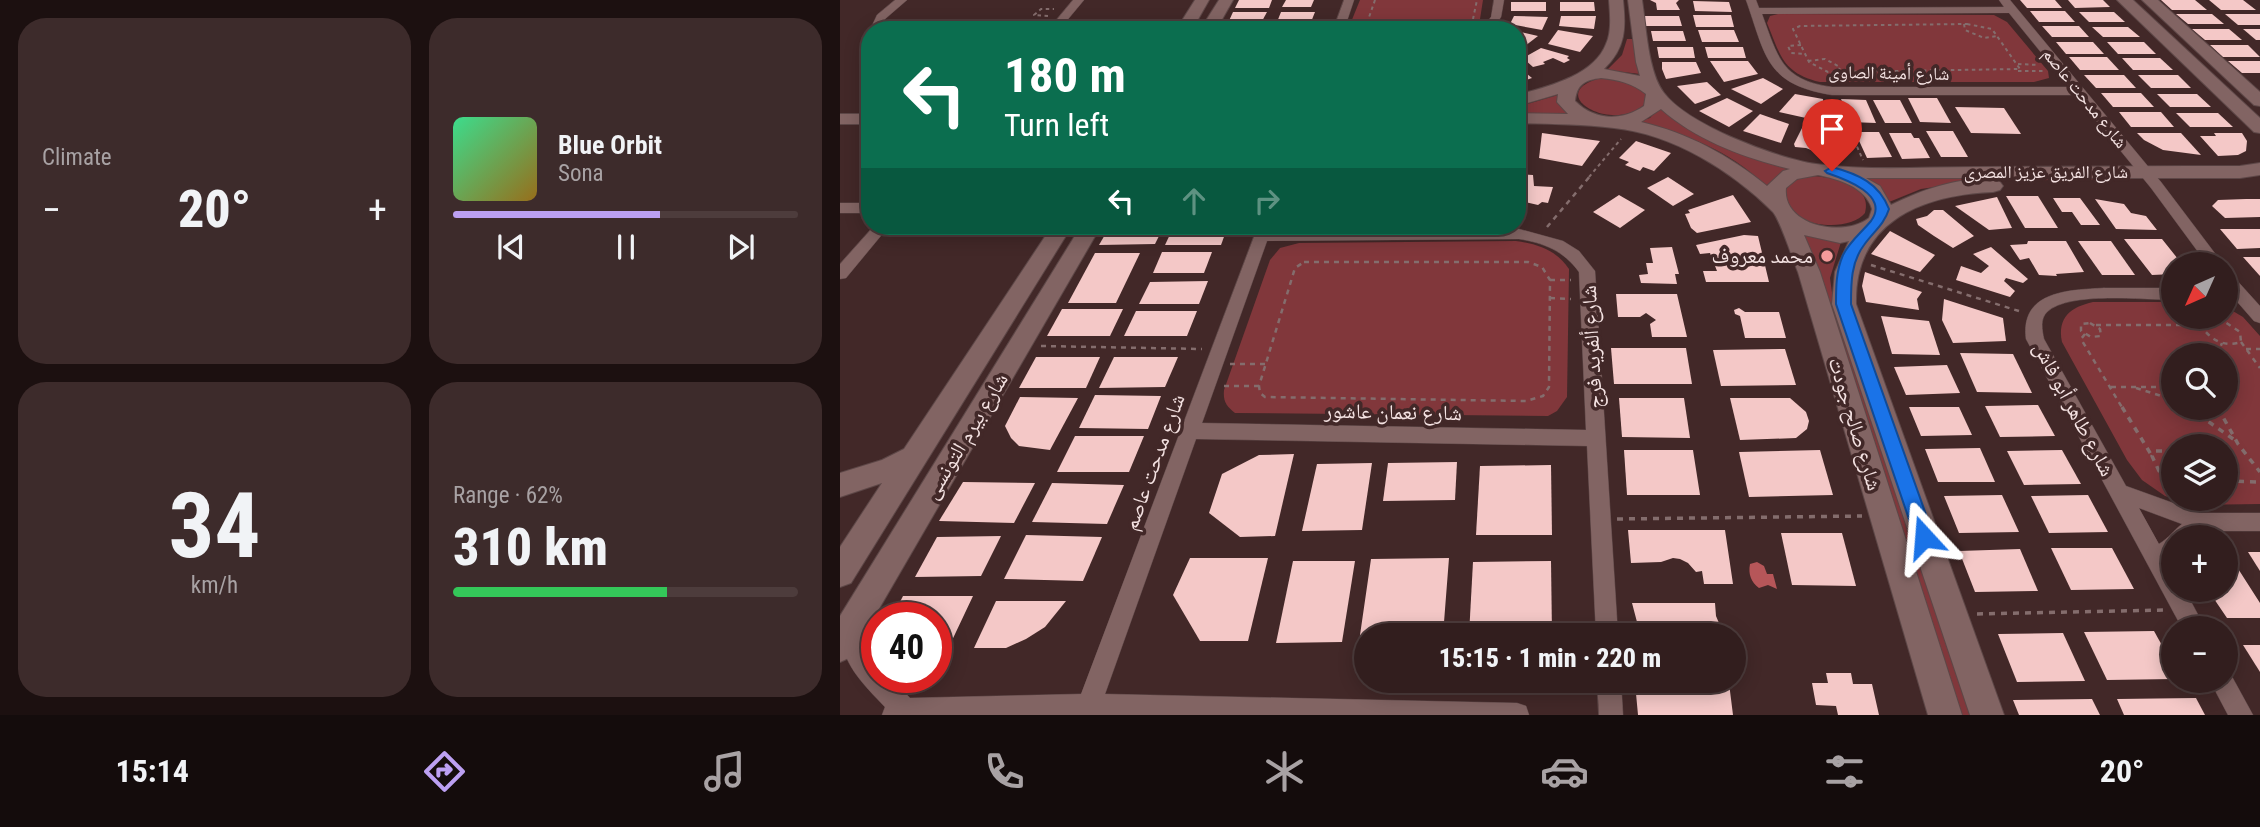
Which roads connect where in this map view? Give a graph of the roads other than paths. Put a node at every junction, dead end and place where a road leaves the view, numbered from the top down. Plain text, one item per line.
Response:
1 (902, 0) edge
2 (1079, 0) edge
3 (1202, 0) edge
4 (1226, 0) edge
5 (1349, 0) edge
6 (1499, 0) edge
7 (1616, 0) edge
8 (1634, 0) edge
9 (2124, 0) edge
10 (2149, 0) edge
11 (2008, 5) edge
12 (1753, 6) edge
13 (878, 21) edge
14 (1061, 21) edge
15 (1189, 21) edge
16 (1213, 21) edge
17 (1341, 21) edge
18 (1493, 21) edge
19 (2159, 34) junction
20 (2185, 34) junction
21 (1576, 81) junction
22 (2078, 91) junction
23 (1655, 93) junction
24 (1526, 98) edge
25 (2260, 101) edge
26 (840, 108) edge
27 (861, 108) edge
28 (1526, 118) edge
29 (861, 119) edge
30 (840, 120) edge
31 (1603, 121) junction
32 (2260, 128) edge
33 (2260, 169) edge
34 (1825, 170) junction
35 (2150, 178) junction
36 (2260, 185) edge
37 (840, 208) edge
38 (861, 208) edge
39 (1781, 211) junction
40 (1875, 225) junction
41 (874, 235) edge
42 (1056, 235) edge
43 (1086, 235) edge
44 (1263, 235) edge
45 (1484, 235) edge
46 (2206, 252) edge
47 (840, 274) edge
48 (2161, 294) edge
49 (2238, 299) edge
50 (2260, 317) edge
51 (987, 345) junction
52 (1019, 346) junction
53 (1189, 431) junction
54 (1597, 438) junction
55 (915, 457) junction
56 (840, 485) edge
57 (2119, 492) junction
58 (2201, 522) junction
59 (2260, 522) edge
60 (2197, 525) edge
61 (2161, 555) edge
62 (843, 558) edge
63 (2155, 559) junction
64 (2187, 616) edge
65 (1605, 623) edge
66 (843, 641) edge
67 (1610, 693) edge
68 (2229, 693) edge
69 (1086, 710) edge
70 (899, 712) edge
71 (1517, 715) edge
72 (1611, 715) edge
73 (1945, 715) edge
74 (1987, 715) edge
75 (2241, 715) edge

1 - 13 street
2 - 14 street
3 - 15 street
4 - 16 street
5 - 17 street
6 - 18 street
7 - 21 street
8 - 23 street
9 - 19 street
10 - 20 street
11 - 12 street
11 - 22 street, شارع مدحت عاصم
12 - 22 street, شارع أمينة الصاوى
19 - 20 street
19 - 32 street
20 - 25 street
21 - 23 street, شارع الفريق عزيز المصرى
21 - 24 street
21 - 31 street
22 - 35 street, شارع مدحت عاصم
23 - 31 street
23 - 34 street, شارع الفريق عزيز المصرى
26 - 27 street
28 - 31 street
29 - 30 street
31 - 39 street
33 - 35 street, شارع الفريق عزيز المصرى
34 - 35 street, شارع الفريق عزيز المصرى
34 - 39 street
34 - 40 street
35 - 36 street, شارع الفريق عزيز المصرى
35 - 40 street, شارع الفريق عزيز المصرى
35 - 46 street, شارع مدحت عاصم
37 - 38 street
39 - 40 street
39 - 73 street, شارع صالح جودت
40 - 74 street, شارع صالح جودت
41 - 47 street
42 - 51 street, شارع بيرم التونسى
43 - 52 street, شارع بيرم التونسى
44 - 53 street, شارع مدحت عاصم
45 - 54 street, شارع ألفريد فرج
48 - 57 street, شارع طاهر أبو فاش
49 - 50 street
51 - 52 street
51 - 55 street, شارع بيرم التونسى
52 - 66 street, شارع بيرم التونسى
53 - 54 street, شارع نعمان عاشور
53 - 69 street, شارع مدحت عاصم
54 - 65 street, شارع ألفريد فرج
55 - 56 street
55 - 62 street, شارع بيرم التونسى
57 - 58 street
57 - 63 street, شارع طاهر أبو فاش
58 - 59 street
58 - 60 street
61 - 63 street
63 - 64 street, شارع طاهر أبو فاش
66 - 70 street
67 - 72 street
68 - 75 street
69 - 70 street
69 - 71 street

